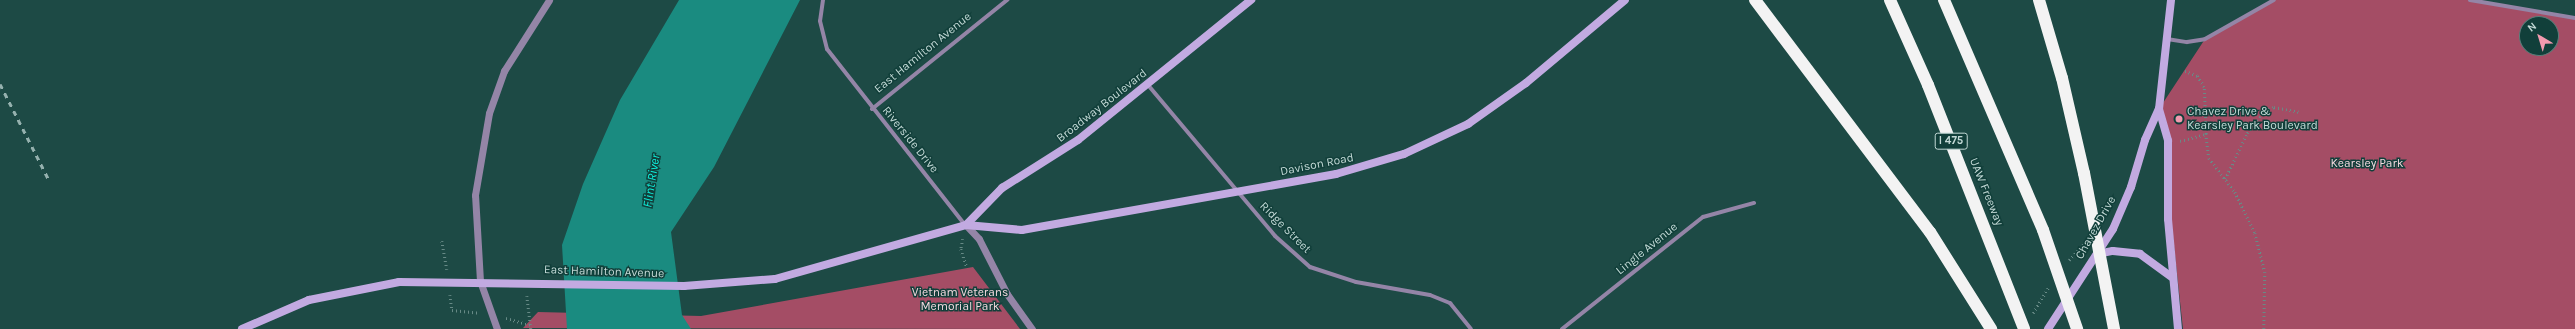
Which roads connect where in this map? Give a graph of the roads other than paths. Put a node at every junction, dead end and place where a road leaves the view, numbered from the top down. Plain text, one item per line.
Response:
1 (549, 0) edge
2 (822, 0) edge
3 (1007, 0) edge
4 (1251, 0) edge
5 (1625, 0) edge
6 (1755, 0) edge
7 (1890, 0) edge
8 (1944, 0) edge
9 (2039, 0) edge
10 (2171, 0) edge
11 (2274, 0) edge
12 (2470, 0) edge
13 (2575, 18) edge
14 (2166, 39) junction
15 (1148, 85) junction
16 (872, 109) junction
17 (2159, 109) junction
18 (1236, 192) junction
19 (1754, 203) dead end
20 (966, 225) junction
21 (2097, 254) junction
22 (2172, 277) junction
23 (480, 281) junction
24 (2114, 326) edge
25 (1990, 327) edge
26 (242, 329) edge
27 (497, 329) edge
28 (1032, 329) edge
29 (1471, 329) edge
30 (1562, 329) edge
31 (2024, 329) edge
32 (2048, 329) edge
33 (2077, 329) edge
34 (2178, 329) edge

1 - 23 street
2 - 16 street, Riverside Drive
3 - 16 street, East Hamilton Avenue
4 - 15 main road, Broadway Boulevard
5 - 18 main road, Davison Road
6 - 25 highway
7 - 31 highway, UAW Freeway / I 475
8 - 33 highway
9 - 24 highway
10 - 14 main road, Chavez Drive
11 - 14 street
12 - 13 street
14 - 17 main road, Chavez Drive
15 - 18 street, Ridge Street
15 - 20 main road, Broadway Boulevard
16 - 20 street, Riverside Drive
17 - 21 main road, Chavez Drive
17 - 22 main road, Chavez Drive
18 - 20 main road, Davison Road
18 - 29 street, Ridge Street
19 - 30 street, Lingle Avenue
20 - 23 main road, East Hamilton Avenue
20 - 28 street
21 - 22 main road
21 - 32 main road, Chavez Drive
22 - 34 main road, Chavez Drive
23 - 26 main road, East Hamilton Avenue
23 - 27 street

